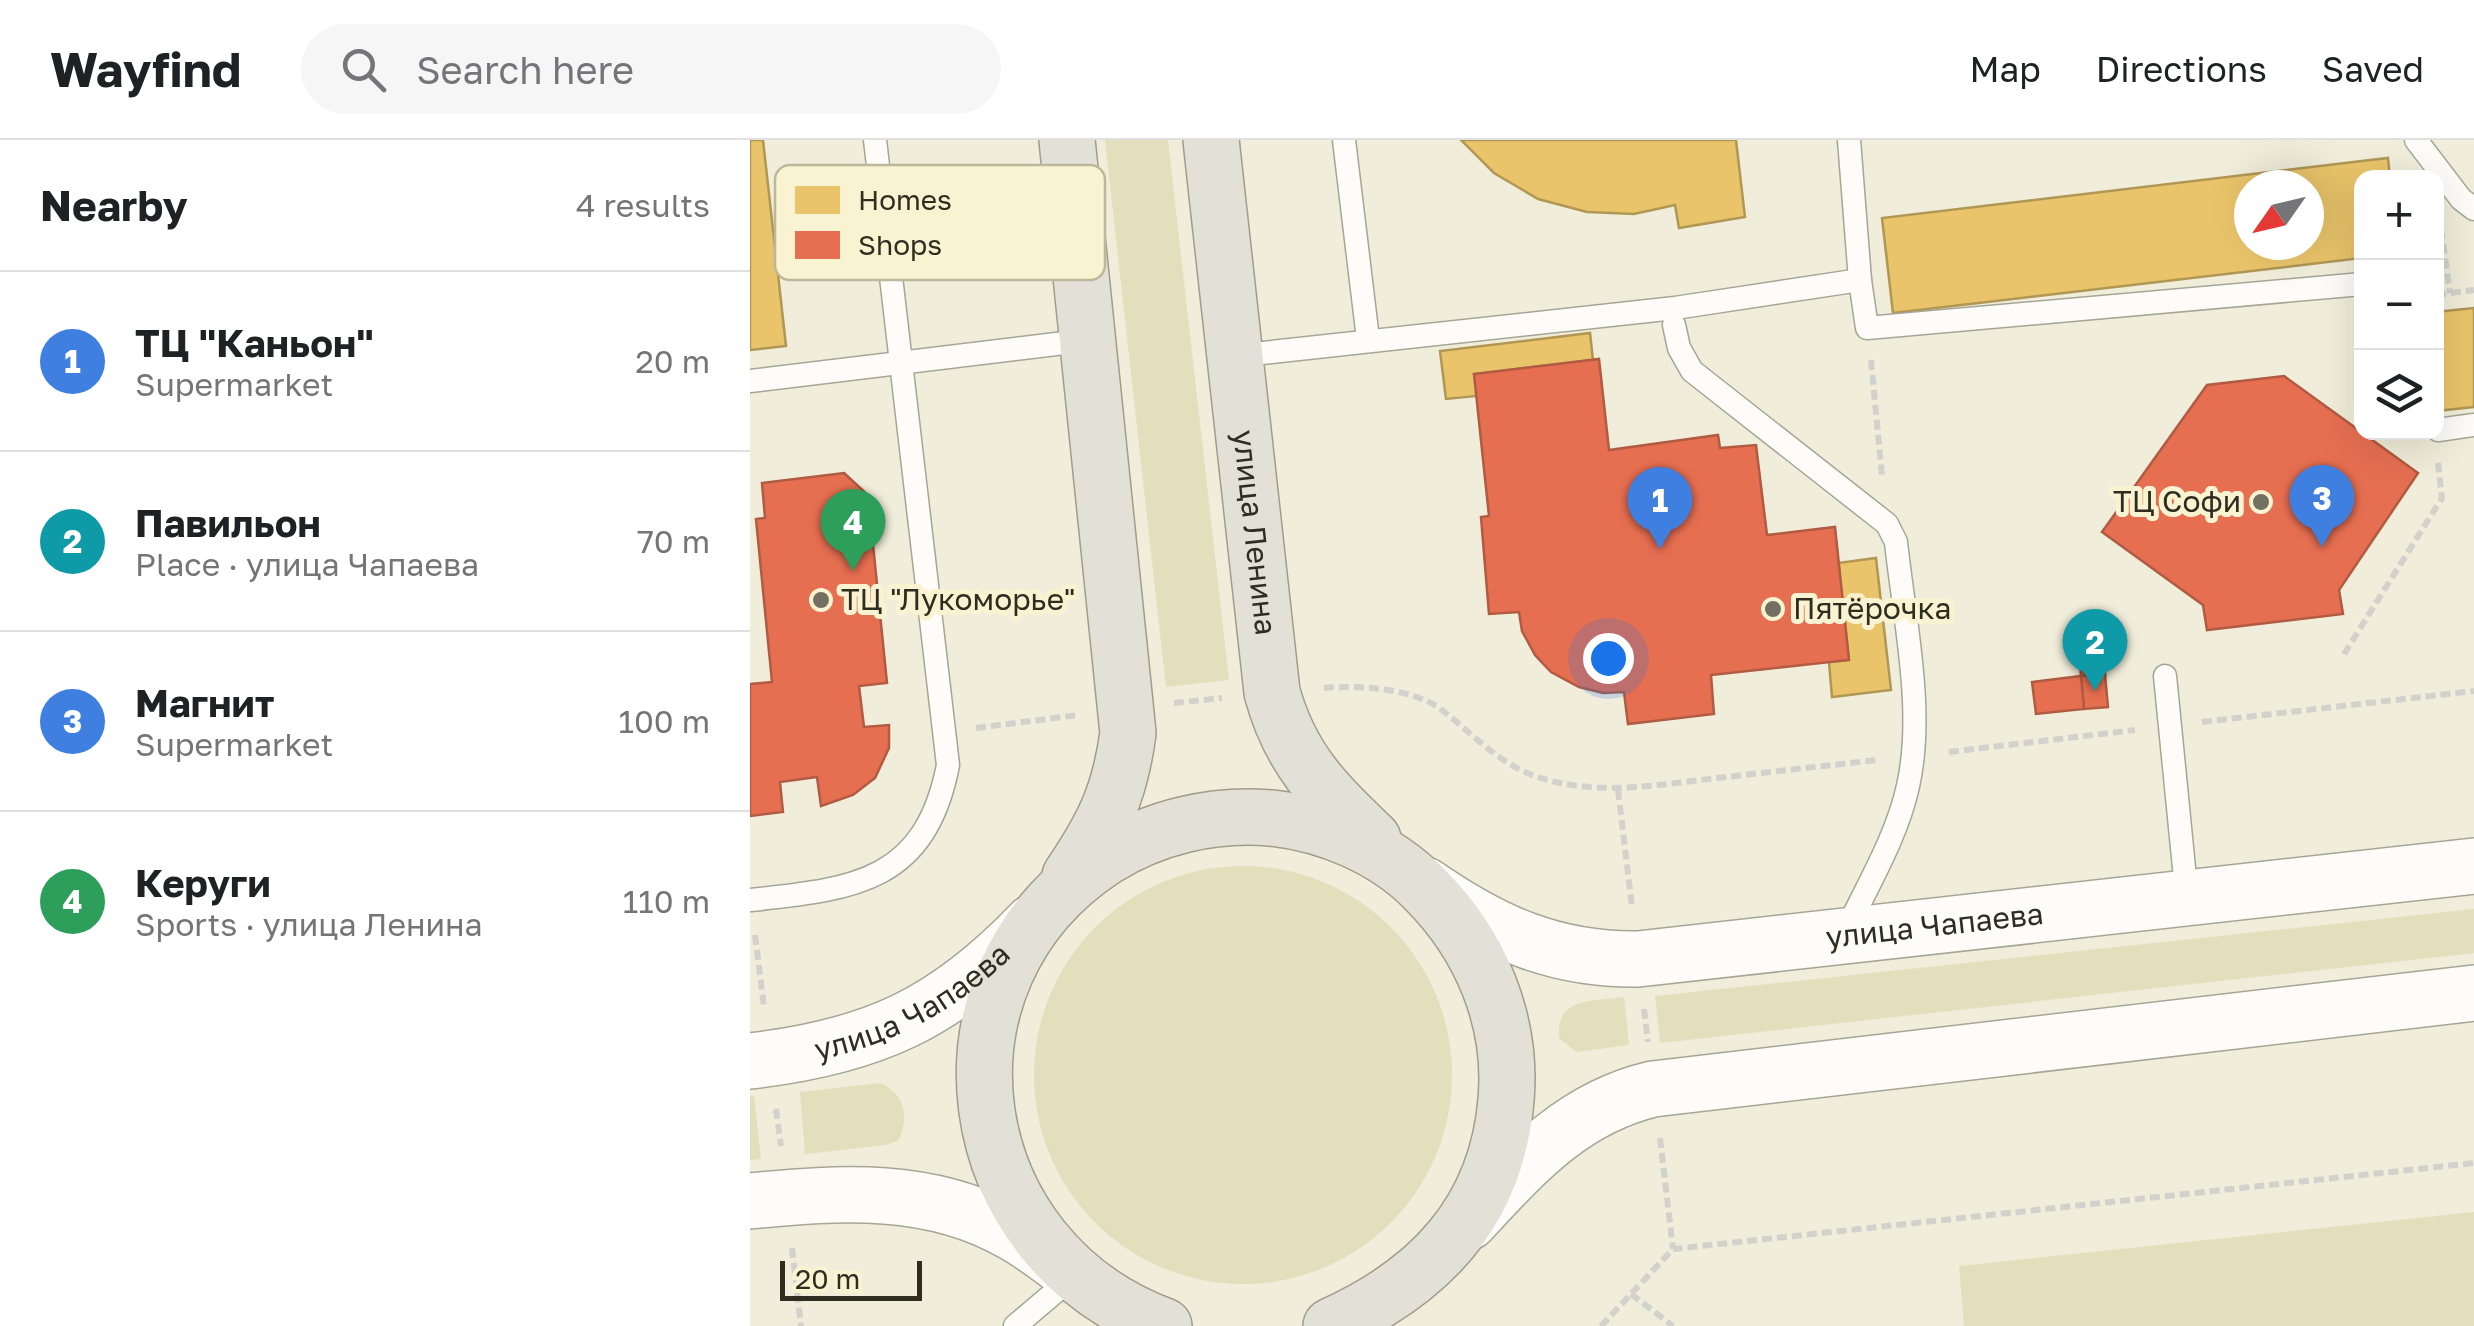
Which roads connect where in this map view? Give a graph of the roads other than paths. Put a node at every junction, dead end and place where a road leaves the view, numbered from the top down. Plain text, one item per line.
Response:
1 (875, 140) edge
2 (1067, 140) edge
3 (1211, 140) edge
4 (1344, 140) edge
5 (1850, 140) edge
6 (2416, 140) edge
7 (878, 165) edge
8 (1070, 165) edge
9 (2474, 210) edge
10 (891, 280) edge
11 (1083, 280) edge
12 (1860, 280) junction
13 (2354, 285) edge
14 (1674, 325) dead end
15 (1368, 339) junction
16 (1090, 340) junction
17 (1234, 356) junction
18 (900, 363) junction
19 (750, 381) edge
20 (2474, 425) edge
21 (2444, 435) edge
22 (2165, 676) dead end
23 (2474, 866) edge
24 (1412, 876) junction
25 (2186, 898) junction
26 (751, 900) edge
27 (1051, 903) junction
28 (1843, 936) junction
29 (2474, 993) edge
30 (760, 1060) edge
31 (768, 1199) edge
32 (1453, 1239) junction
33 (1074, 1275) junction
34 (1014, 1326) edge
35 (1129, 1326) edge
36 (1164, 1326) edge
37 (1331, 1326) edge
38 (1400, 1326) edge

1 - 7 lane
2 - 8 main road
3 - 17 main road, улица Ленина
4 - 15 lane
5 - 12 lane
6 - 9 lane
10 - 18 lane
11 - 16 main road
12 - 13 lane
12 - 15 lane
14 - 28 lane
15 - 17 lane
16 - 18 lane
16 - 27 main road
17 - 24 main road, улица Ленина
18 - 19 lane
18 - 26 lane
20 - 21 lane
22 - 25 lane
23 - 25 main road, улица Чапаева
24 - 27 main road
24 - 28 main road, улица Чапаева
24 - 32 main road
25 - 28 main road, улица Чапаева
27 - 30 main road, улица Чапаева
27 - 33 main road
29 - 32 main road
31 - 33 main road
32 - 37 main road
32 - 38 main road
33 - 34 lane
33 - 35 main road
33 - 36 main road

